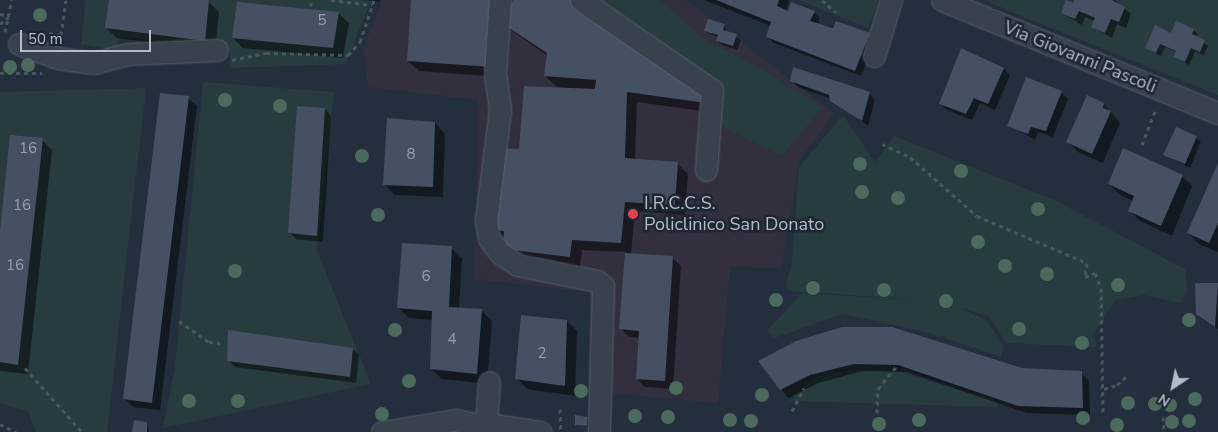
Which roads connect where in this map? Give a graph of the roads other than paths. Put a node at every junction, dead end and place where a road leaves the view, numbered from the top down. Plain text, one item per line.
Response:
1 (500, 0) edge
2 (581, 0) edge
3 (891, 0) edge
4 (942, 0) edge
5 (19, 44) dead end
6 (220, 55) road end
7 (874, 56) dead end
8 (1218, 113) edge
9 (706, 170) dead end
10 (489, 382) dead end
11 (484, 427) edge
12 (438, 429) edge
13 (382, 432) edge
14 (540, 432) edge
15 (599, 432) edge

1 - 15 street
2 - 9 street
3 - 7 street
4 - 8 street, Via Giovanni Pascoli
5 - 6 street
10 - 11 street
11 - 12 street
11 - 14 street
12 - 13 street

